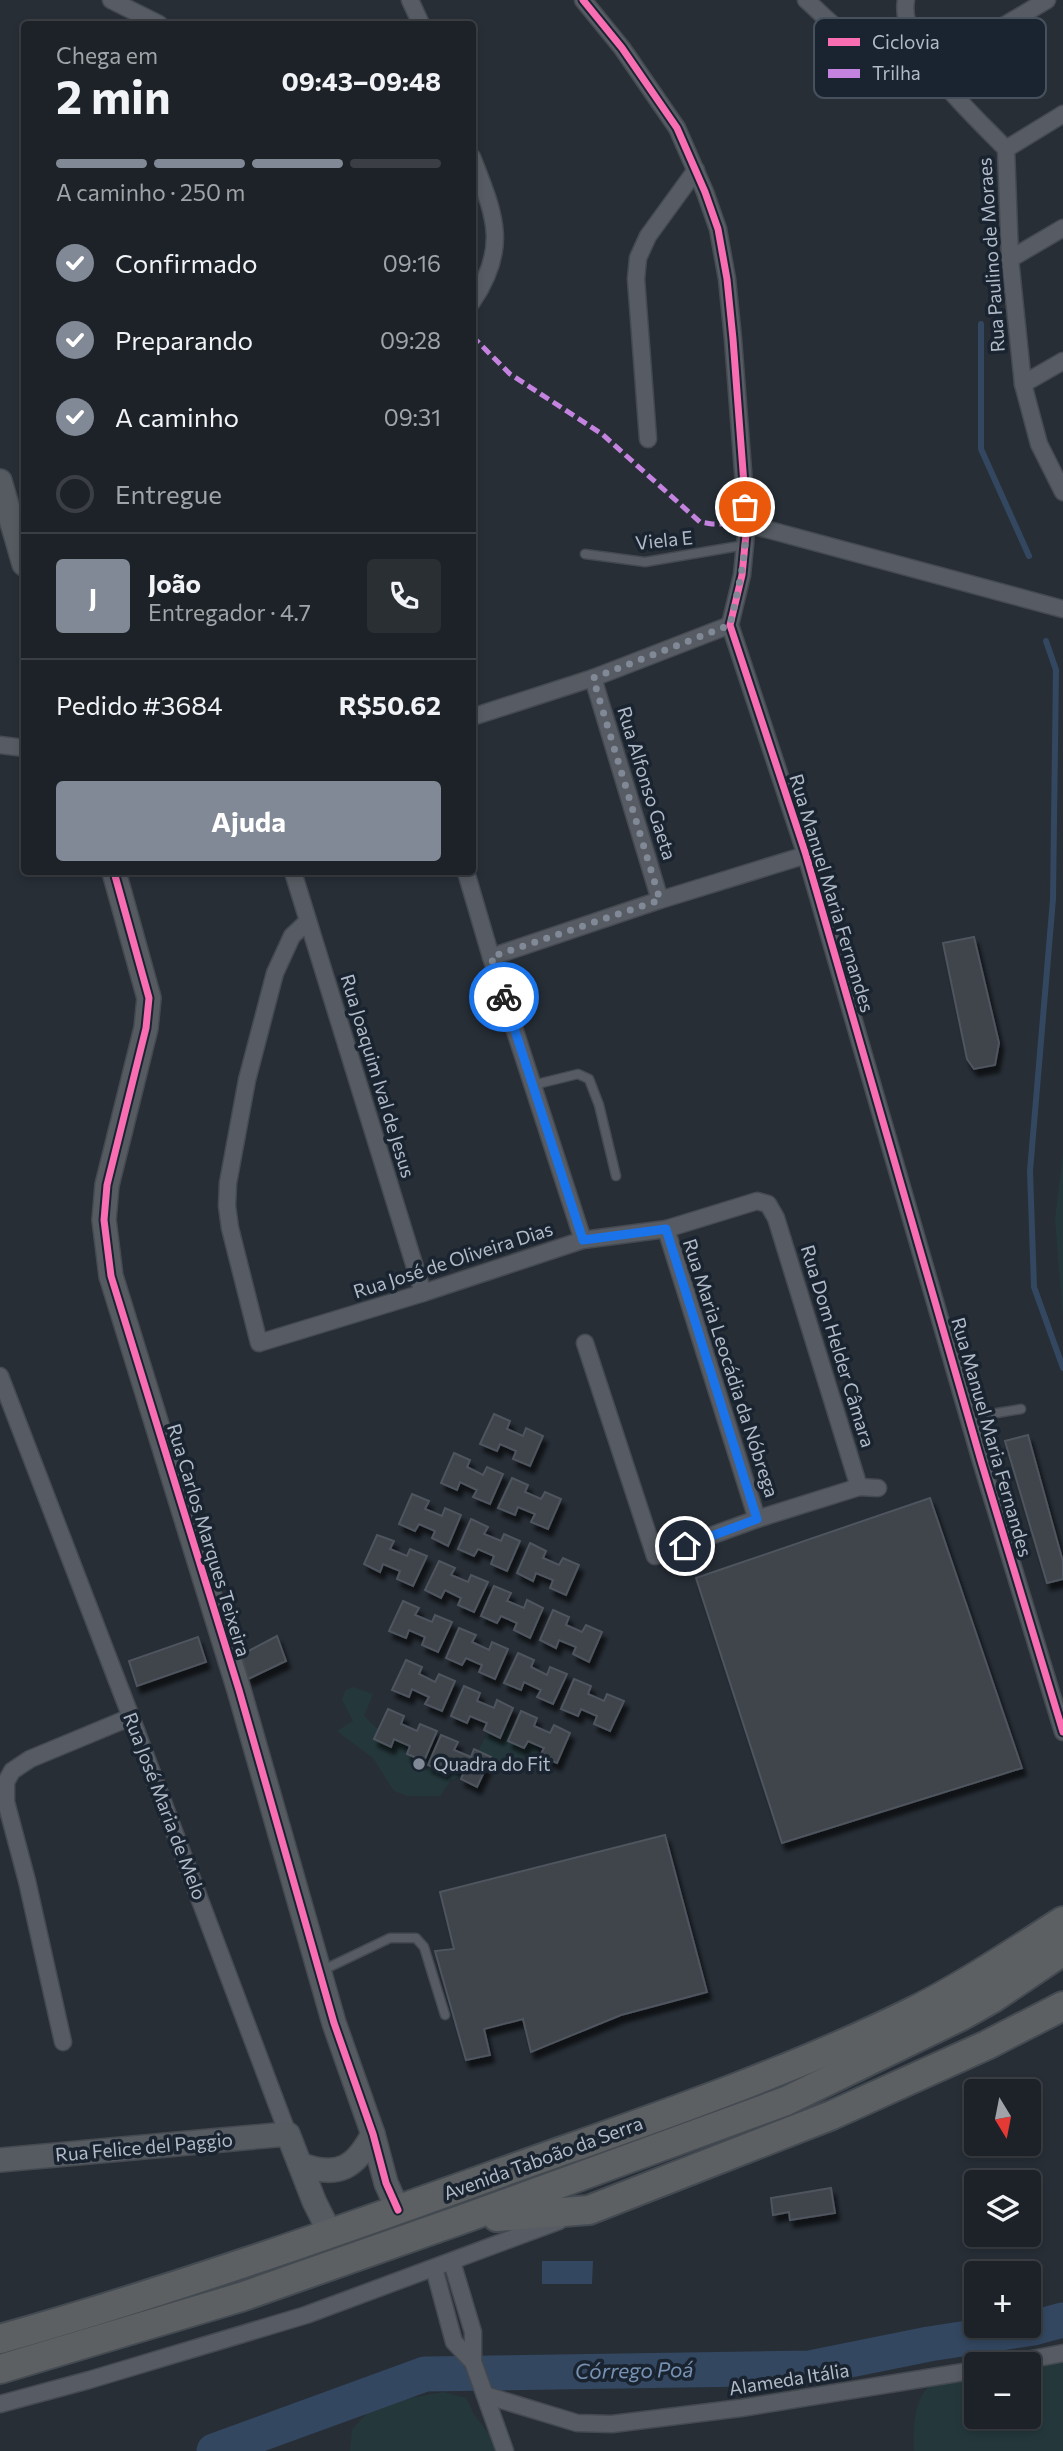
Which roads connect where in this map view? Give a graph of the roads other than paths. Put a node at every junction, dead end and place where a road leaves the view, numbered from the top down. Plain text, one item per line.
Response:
1 (111, 0) edge
2 (410, 0) edge
3 (583, 0) edge
4 (806, 0) edge
5 (906, 0) edge
6 (1046, 0) edge
7 (827, 18) edge
8 (907, 18) edge
9 (1016, 18) edge
10 (153, 21) edge
11 (420, 21) edge
12 (958, 98) edge
13 (1063, 114) edge
14 (1006, 149) junction
15 (476, 167) edge
16 (696, 170) junction
17 (1063, 228) edge
18 (1010, 259) junction
19 (476, 289) edge
20 (1063, 361) edge
21 (1023, 384) junction
22 (648, 439) dead end
23 (0, 481) edge
24 (1063, 490) edge
25 (747, 524) junction
26 (746, 545) junction
27 (21, 554) edge
28 (585, 554) dead end
29 (1063, 609) edge
30 (730, 625) junction
31 (593, 678) junction
32 (476, 716) edge
33 (0, 745) edge
34 (21, 748) edge
35 (806, 855) junction
36 (115, 875) edge
37 (294, 875) edge
38 (467, 875) edge
39 (660, 900) junction
40 (308, 921) junction
41 (491, 957) junction
42 (533, 1085) junction
43 (616, 1177) dead end
44 (776, 1218) joint
45 (666, 1229) junction
46 (583, 1240) junction
47 (423, 1293) junction
48 (585, 1343) dead end
49 (0, 1376) edge
50 (1021, 1409) dead end
51 (991, 1414) dead end
52 (859, 1487) junction
53 (878, 1488) dead end
54 (757, 1519) junction
55 (131, 1717) junction
56 (1063, 1732) edge
57 (1063, 1921) edge
58 (1063, 1951) edge
59 (320, 1972) junction
60 (1063, 2006) edge
61 (444, 2015) dead end
62 (63, 2042) dead end
63 (288, 2134) junction
64 (373, 2134) junction
65 (0, 2160) edge
66 (302, 2165) junction
67 (398, 2210) junction
68 (589, 2210) junction
69 (463, 2219) junction
70 (331, 2235) junction
71 (452, 2262) junction
72 (434, 2268) junction
73 (0, 2339) edge
74 (1063, 2353) edge
75 (1041, 2357) edge
76 (473, 2362) junction
77 (0, 2369) edge
78 (964, 2372) edge
79 (482, 2388) junction
80 (0, 2404) edge
81 (505, 2451) edge

1 - 10 street
2 - 11 street
3 - 16 street
4 - 7 street
5 - 8 street, Rua Paulino de Moraes
6 - 9 street
12 - 14 street, Rua Paulino de Moraes
13 - 14 street
14 - 18 street, Rua Paulino de Moraes
15 - 19 street
16 - 22 street
16 - 25 street
17 - 18 street
18 - 21 street, Rua Paulino de Moraes
20 - 21 street
21 - 24 street, Rua Paulino de Moraes
23 - 27 street
25 - 26 street
25 - 29 street
26 - 28 lane, Viela E
26 - 30 street
30 - 31 street
30 - 35 street, Rua Manuel Maria Fernandes
31 - 32 street
31 - 39 street, Rua Alfonso Gaeta
33 - 34 street
35 - 39 street
35 - 56 street, Rua Manuel Maria Fernandes
36 - 59 street, Rua Carlos Marques Teixeira
37 - 40 street, Rua Joaquim Ival de Jesus
38 - 41 street
39 - 41 street
40 - 47 street, Rua Joaquim Ival de Jesus
40 - 47 street, Rua José de Oliveira Dias
41 - 42 street
42 - 43 lane
42 - 46 street
44 - 45 street, Rua José de Oliveira Dias
44 - 52 street, Rua Dom Helder Câmara
45 - 46 street, Rua José de Oliveira Dias
45 - 54 street, Rua Maria Leocádia da Nóbrega
46 - 47 street, Rua José de Oliveira Dias
48 - 54 street
49 - 55 street, Rua José Maria de Melo
50 - 51 lane
52 - 53 street
52 - 54 street
55 - 62 street
55 - 63 street, Rua José Maria de Melo
57 - 67 highway, Avenida Taboão da Serra
58 - 69 highway, Avenida Taboão da Serra
59 - 61 lane
59 - 64 street, Rua Carlos Marques Teixeira
60 - 68 highway
63 - 65 street, Rua Felice del Paggio
63 - 66 street, Rua José Maria de Melo
64 - 66 street
64 - 67 street, Rua Carlos Marques Teixeira
66 - 70 street, Rua José Maria de Melo
67 - 70 highway, Avenida Taboão da Serra
68 - 69 highway
68 - 71 street
69 - 77 highway, Avenida Taboão da Serra
70 - 73 highway, Avenida Taboão da Serra
71 - 72 street
71 - 76 street
72 - 76 street
72 - 80 street
74 - 75 street
76 - 79 street
78 - 79 street, Alameda Itália
79 - 81 street

